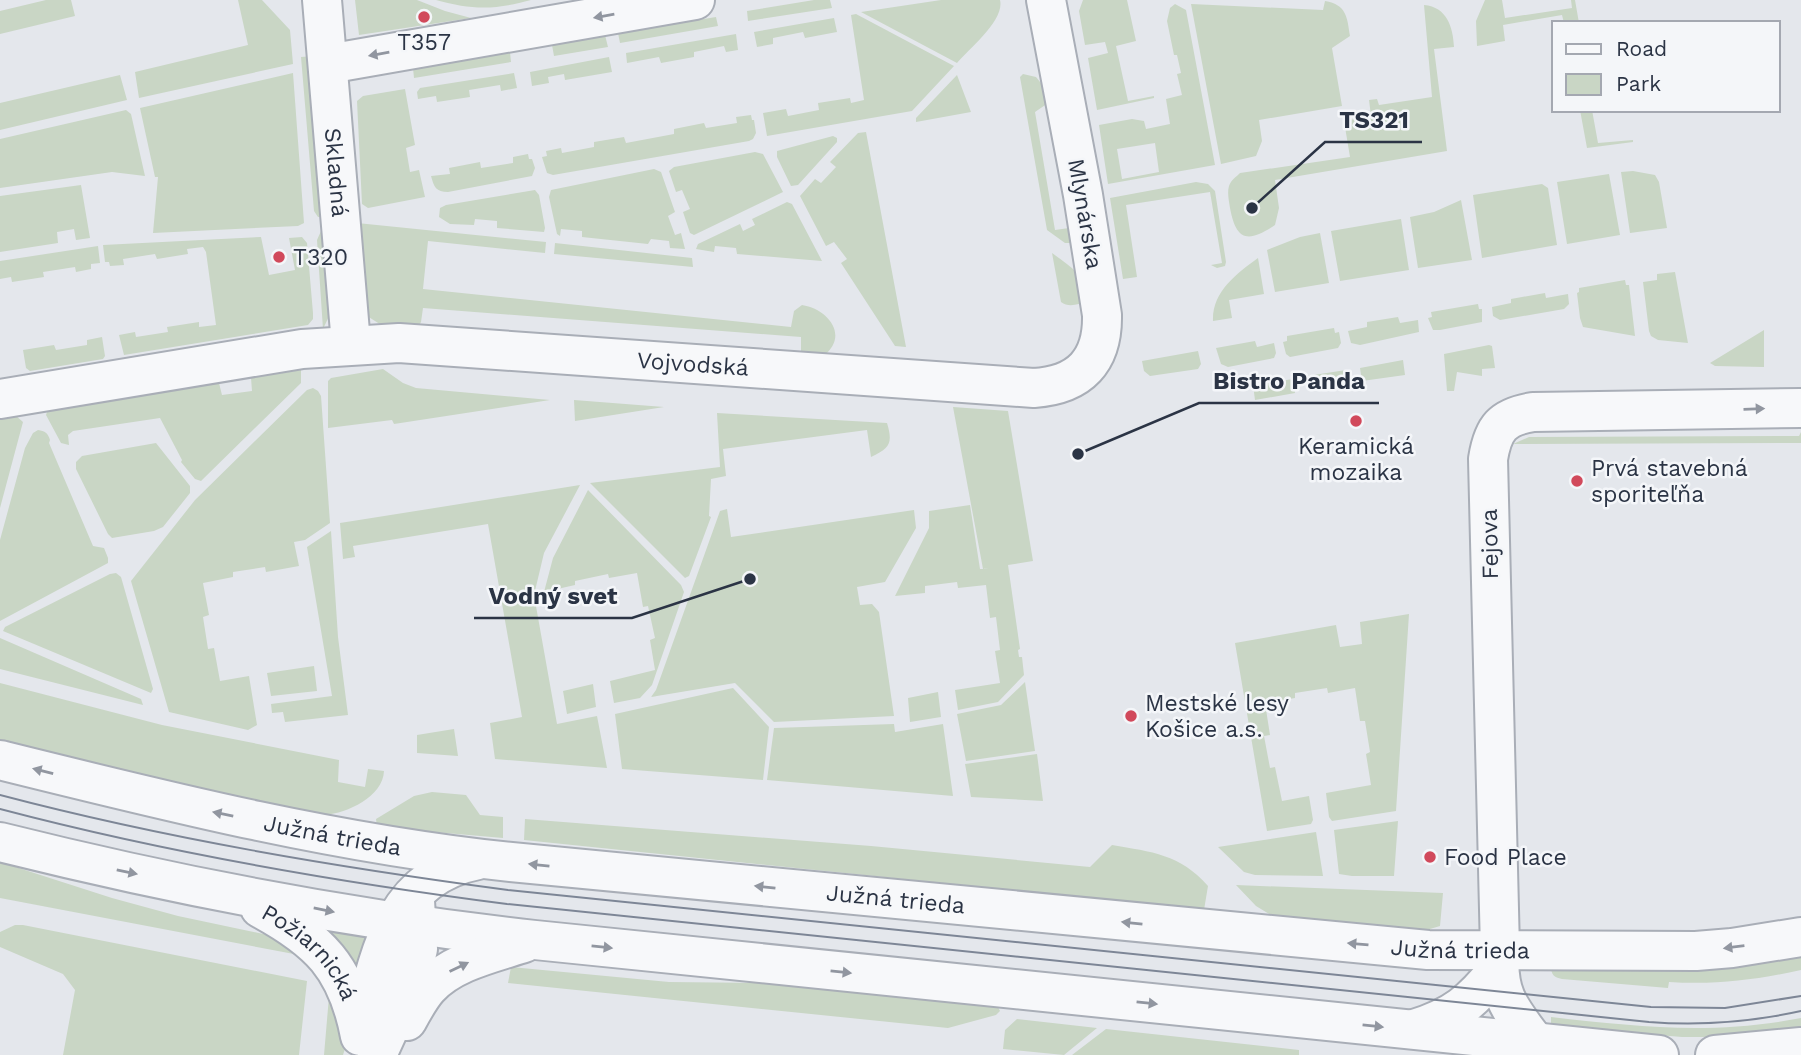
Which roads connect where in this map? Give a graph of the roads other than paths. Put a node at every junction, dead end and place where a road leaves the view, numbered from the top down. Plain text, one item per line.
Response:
1 (322, 0) edge
2 (695, 0) edge
3 (1046, 0) edge
4 (328, 64) junction
5 (351, 344) junction
6 (1034, 388) joint
7 (0, 400) edge
8 (1801, 408) edge
9 (0, 760) edge
10 (0, 842) edge
11 (379, 845) junction
12 (483, 859) junction
13 (233, 893) junction
14 (409, 914) junction
15 (1801, 937) edge
16 (534, 940) junction
17 (1499, 959) junction
18 (1413, 1030) junction
19 (1535, 1042) junction
20 (1801, 1047) edge
21 (370, 1050) edge
22 (1659, 1055) edge
23 (1715, 1055) edge

1 - 4 street, Skladná
2 -> 4 street
3 - 6 street, Mlynárska
4 - 5 street, Skladná
5 - 6 street, Vojvodská
5 - 7 street
17 -> 8 street, Fejova
11 -> 9 street, Južná trieda
10 -> 13 street
11 - 12 street, Južná trieda
11 - 14 street
12 - 14 street
17 -> 12 street, Južná trieda
13 -> 14 street
13 - 21 street, Požiarnická
14 - 16 street
14 - 21 street, Požiarnická
15 -> 17 street, Južná trieda
16 -> 18 street
21 -> 16 street
17 - 18 street
17 - 19 street, Fejova
18 - 19 street
19 - 22 street
20 - 23 street

